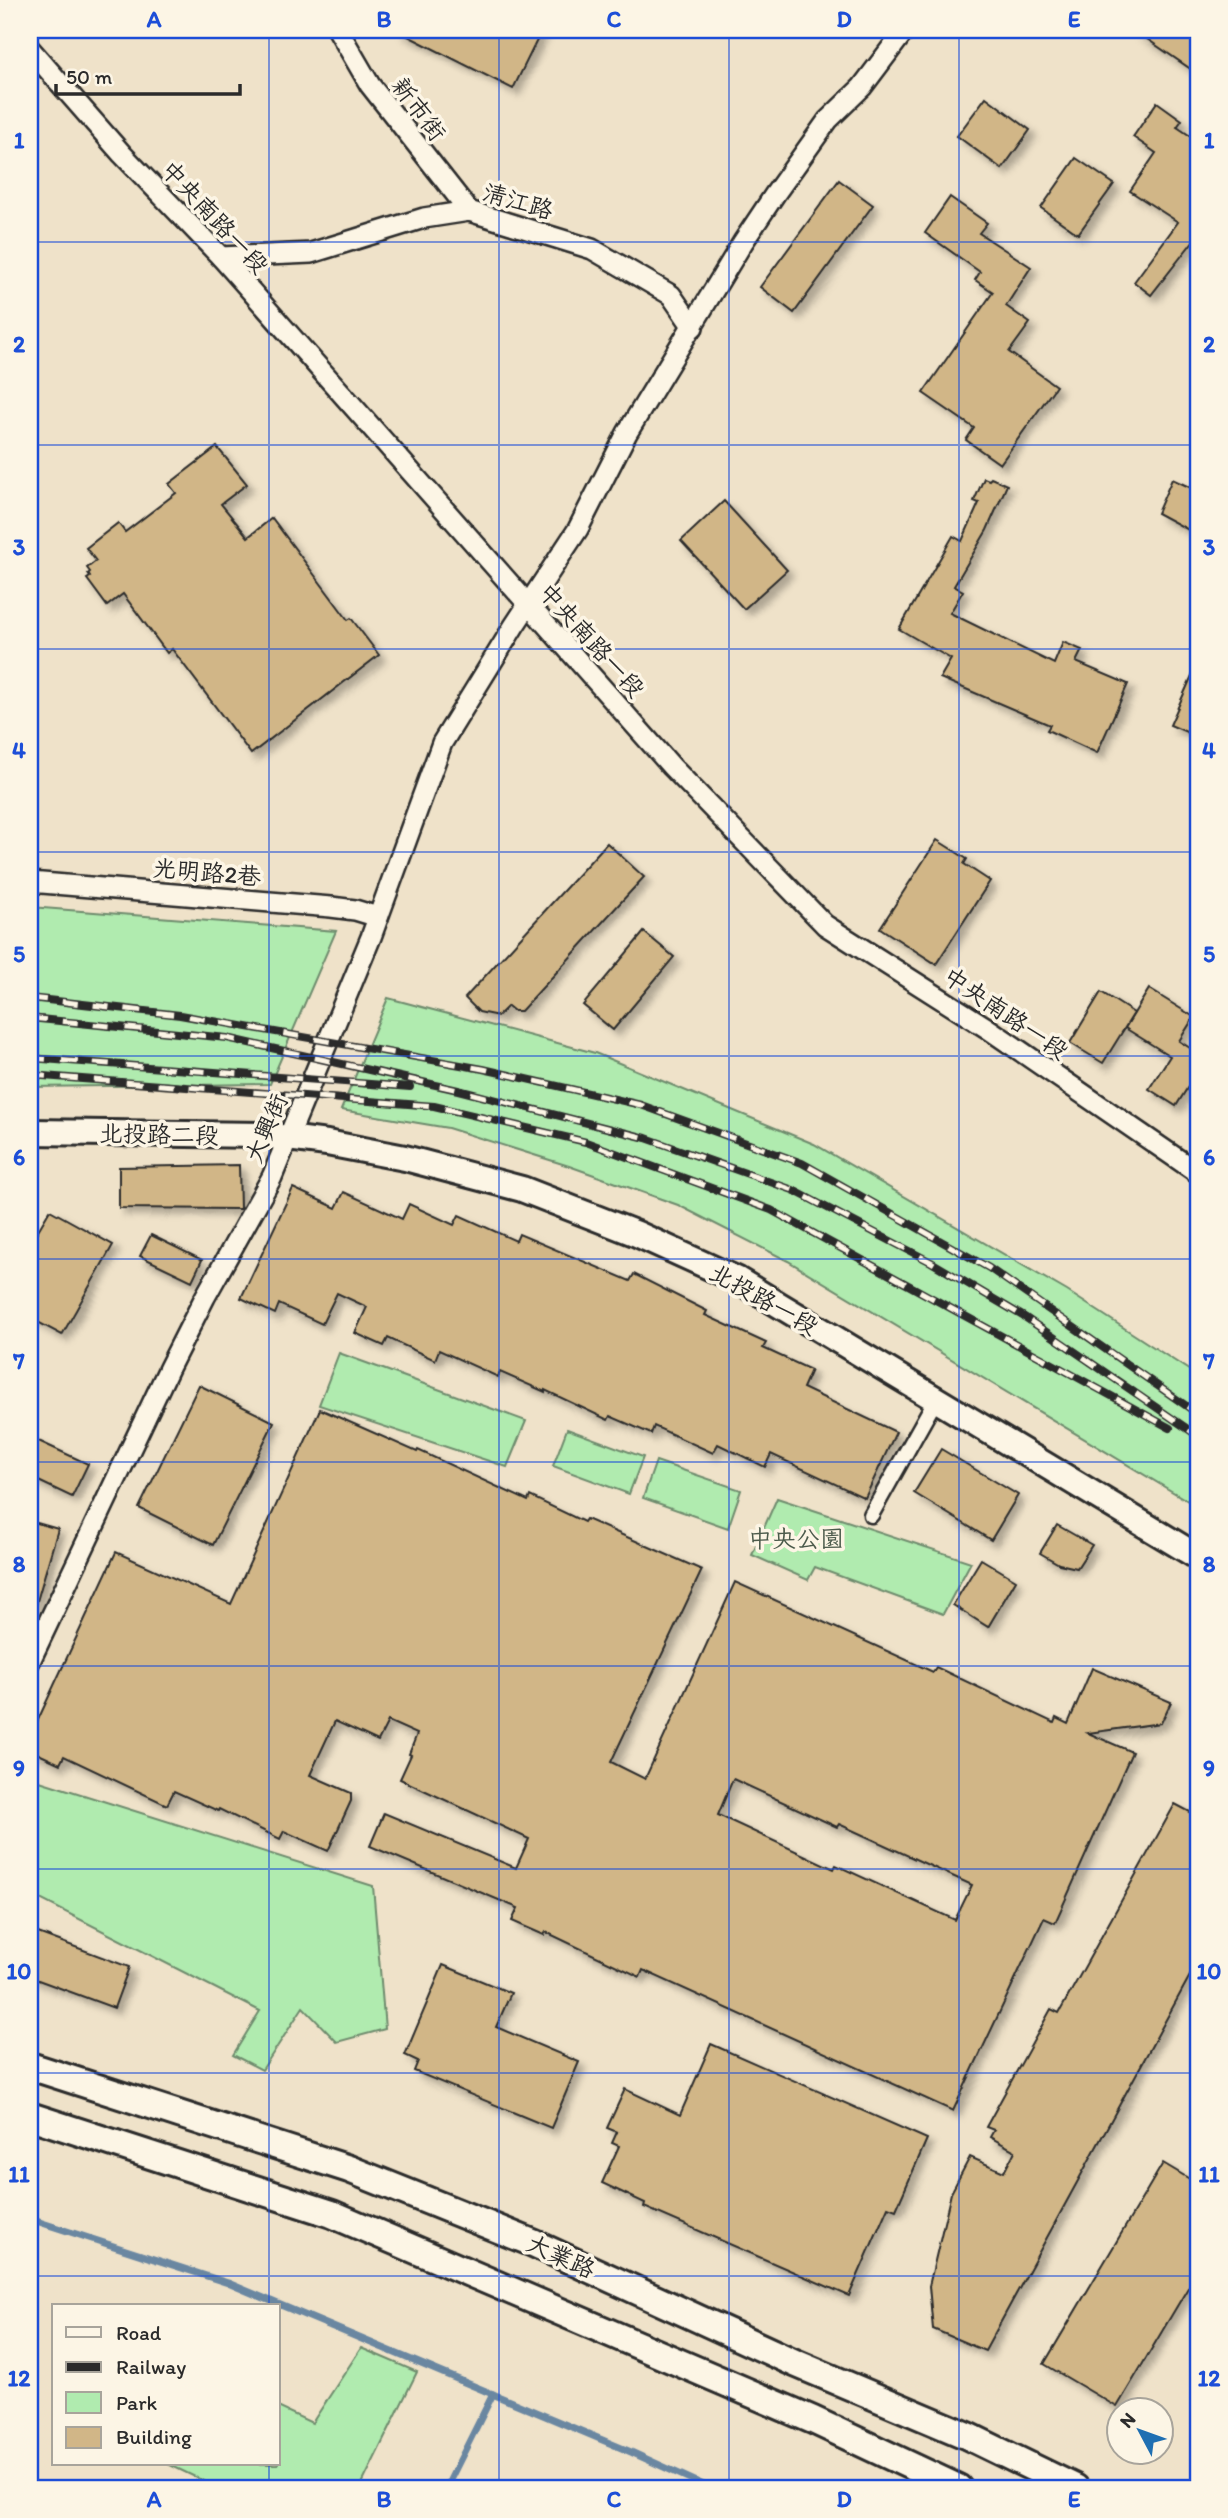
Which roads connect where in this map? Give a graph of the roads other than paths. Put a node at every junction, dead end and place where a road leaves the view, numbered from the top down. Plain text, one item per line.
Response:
1 (338, 30) edge
2 (905, 30) edge
3 (30, 49) edge
4 (469, 211) junction
5 (221, 257) junction
6 (693, 327) junction
7 (528, 607) junction
8 (30, 882) edge
9 (378, 917) junction
10 (30, 1132) edge
11 (288, 1138) junction
12 (1198, 1173) edge
13 (936, 1399) junction
14 (871, 1515) dead end
15 (1198, 1558) edge
16 (30, 1661) edge
17 (30, 2066) edge
18 (30, 2116) edge
19 (958, 2488) edge
20 (1075, 2488) edge

1 - 4 street, 新市街
2 - 6 street, 大興街
3 - 5 street, 中央南路一段
4 - 5 street, 清江路
4 - 6 street, 清江路
5 - 7 street, 中央南路一段
6 - 7 street, 大興街
7 - 9 street, 大興街
7 - 12 street, 中央南路一段
8 - 9 street, 光明路2巷
9 - 11 street, 大興街
10 - 11 street, 北投路二段
11 - 13 street, 北投路一段
11 - 16 street, 大興街
13 - 14 street
13 - 15 street, 北投路一段
17 - 20 main road, 大業路
18 - 19 main road

